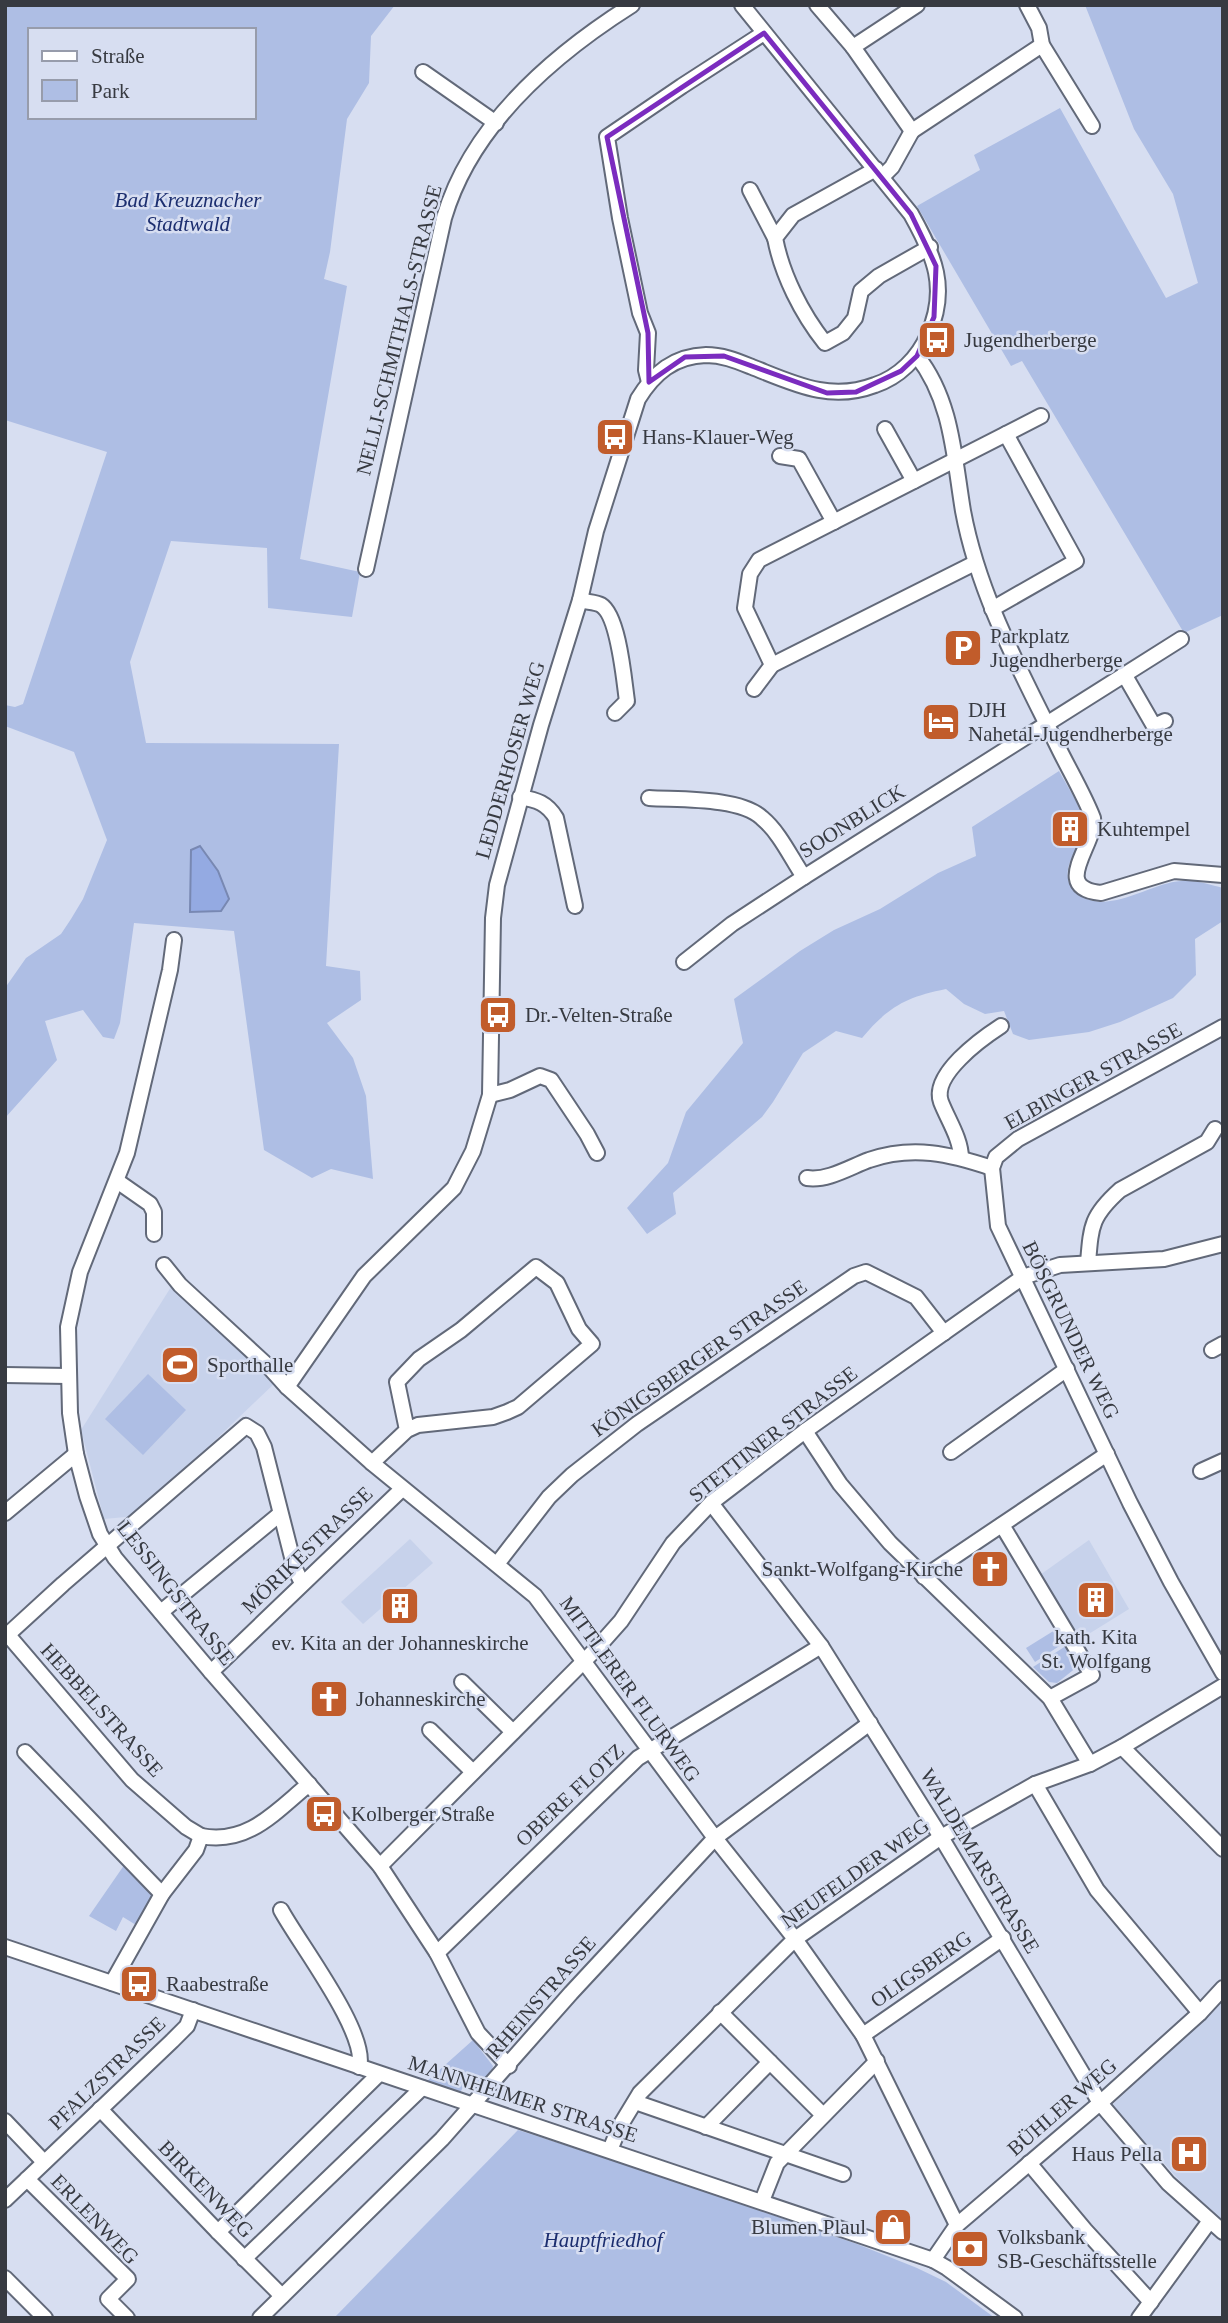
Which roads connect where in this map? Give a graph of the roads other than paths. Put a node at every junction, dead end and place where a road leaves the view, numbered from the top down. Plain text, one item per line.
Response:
1 (632, 5) edge
2 (817, 5) edge
3 (917, 5) edge
4 (1027, 5) edge
5 (745, 6) edge
6 (764, 33) junction
7 (1042, 45) junction
8 (853, 47) junction
9 (423, 72) dead end
10 (496, 123) junction
11 (1092, 126) dead end
12 (912, 131) junction
13 (879, 173) junction
14 (750, 190) dead end
15 (775, 238) junction
16 (930, 247) junction
17 (917, 356) junction
18 (649, 382) junction
19 (1041, 416) dead end
20 (885, 429) dead end
21 (1006, 434) junction
22 (780, 456) dead end
23 (955, 460) junction
24 (914, 481) junction
25 (834, 522) junction
26 (975, 563) junction
27 (366, 569) dead end
28 (580, 600) junction
29 (992, 609) junction
30 (1181, 639) dead end
31 (772, 665) junction
32 (1124, 674) junction
33 (754, 689) dead end
34 (615, 713) dead end
35 (1165, 721) dead end
36 (1046, 723) junction
37 (520, 797) junction
38 (649, 798) dead end
39 (1223, 875) edge
40 (804, 877) junction
41 (575, 906) dead end
42 (174, 940) dead end
43 (684, 962) dead end
44 (1001, 1026) dead end
45 (1223, 1027) edge
46 (490, 1095) junction
47 (1215, 1129) dead end
48 (597, 1153) dead end
49 (961, 1158) junction
50 (992, 1168) junction
51 (807, 1178) dead end
52 (117, 1181) junction
53 (154, 1234) dead end
54 (1223, 1244) edge
55 (1087, 1262) junction
56 (164, 1265) dead end
57 (1023, 1277) junction
58 (944, 1333) junction
59 (1067, 1369) junction
60 (5, 1375) edge
61 (68, 1376) junction
62 (287, 1387) junction
63 (407, 1430) junction
64 (805, 1431) junction
65 (951, 1452) dead end
66 (76, 1454) junction
67 (1107, 1454) junction
68 (1223, 1461) edge
69 (372, 1463) junction
70 (1201, 1471) dead end
71 (402, 1489) junction
72 (711, 1503) junction
73 (5, 1513) edge
74 (280, 1514) junction
75 (1002, 1525) junction
76 (107, 1547) junction
77 (497, 1564) junction
78 (924, 1577) junction
79 (302, 1583) junction
80 (161, 1612) junction
81 (6, 1636) edge
82 (821, 1646) junction
83 (584, 1661) junction
84 (211, 1672) junction
85 (1223, 1673) edge
86 (462, 1682) dead end
87 (1223, 1686) edge
88 (1050, 1698) junction
89 (870, 1723) junction
90 (430, 1730) dead end
91 (513, 1732) junction
92 (1122, 1747) junction
93 (25, 1752) dead end
94 (649, 1752) junction
95 (1090, 1764) junction
96 (473, 1772) junction
97 (309, 1784) junction
98 (1035, 1784) junction
99 (201, 1836) junction
100 (941, 1837) junction
101 (715, 1838) junction
102 (1223, 1849) edge
103 (380, 1866) junction
104 (162, 1894) junction
105 (281, 1910) dead end
106 (1003, 1938) junction
107 (795, 1939) junction
108 (5, 1947) edge
109 (437, 1952) junction
110 (112, 1983) junction
111 (1223, 1988) edge
112 (193, 2010) junction
113 (720, 2012) junction
114 (1200, 2013) junction
115 (863, 2035) junction
116 (877, 2061) junction
117 (770, 2062) junction
118 (509, 2066) junction
119 (359, 2067) junction
120 (379, 2074) junction
121 (422, 2088) junction
122 (635, 2102) junction
123 (1100, 2103) junction
124 (473, 2105) junction
125 (100, 2109) junction
126 (823, 2115) junction
127 (5, 2121) edge
128 (706, 2127) junction
129 (610, 2150) junction
130 (785, 2154) junction
131 (44, 2162) junction
132 (1029, 2163) junction
133 (843, 2174) dead end
134 (27, 2179) junction
135 (5, 2200) edge
136 (762, 2201) junction
137 (1209, 2222) junction
138 (957, 2225) junction
139 (218, 2232) junction
140 (1223, 2232) edge
141 (244, 2259) junction
142 (933, 2260) junction
143 (5, 2278) edge
144 (282, 2296) junction
145 (1151, 2302) junction
146 (45, 2318) edge
147 (127, 2318) edge
148 (260, 2318) edge
149 (1015, 2318) edge
150 (1139, 2318) edge

1 - 10 street, NELLI-SCHMITHALS-STRASSE
2 - 8 street
3 - 8 street
4 - 7 street
5 - 6 street
6 - 13 street
6 - 18 street
7 - 11 street
7 - 12 street
8 - 12 street
9 - 10 street
10 - 27 street, NELLI-SCHMITHALS-STRASSE
12 - 13 street
13 - 15 street
13 - 16 street
14 - 15 street
15 - 16 street
16 - 17 street
17 - 18 street, LEDDERHOSER WEG
17 - 23 street
18 - 28 street, LEDDERHOSER WEG
19 - 21 street
20 - 24 street
21 - 23 street
21 - 29 street
22 - 25 street
23 - 24 street
23 - 26 street
24 - 25 street
25 - 31 street
26 - 29 street
26 - 31 street
28 - 34 street
28 - 37 street, LEDDERHOSER WEG
29 - 36 street
30 - 32 street, SOONBLICK
31 - 33 street
32 - 35 street
32 - 36 street, SOONBLICK
36 - 39 street
36 - 40 street, SOONBLICK
37 - 41 street
37 - 46 street, LEDDERHOSER WEG
38 - 40 street
40 - 43 street, SOONBLICK
42 - 52 street, LESSINGSTRASSE
44 - 49 street
45 - 50 street, ELBINGER STRASSE
46 - 48 street
46 - 62 street, LEDDERHOSER WEG
47 - 55 street
49 - 50 street
49 - 51 street
50 - 57 street, BÖSGRUNDER WEG
52 - 53 street
52 - 61 street, LESSINGSTRASSE
54 - 55 street, STETTINER STRASSE
55 - 57 street, STETTINER STRASSE
56 - 62 street, MITTLERER FLURWEG
57 - 58 street, STETTINER STRASSE
57 - 59 street, BÖSGRUNDER WEG
58 - 64 street, STETTINER STRASSE
58 - 77 street, KÖNIGSBERGER STRASSE
59 - 65 street
59 - 67 street, BÖSGRUNDER WEG
60 - 61 street
61 - 66 street, LESSINGSTRASSE
62 - 69 street, MITTLERER FLURWEG
63 - 63 street
63 - 69 street
64 - 72 street, STETTINER STRASSE
64 - 78 street
66 - 73 street
66 - 76 street, LESSINGSTRASSE
67 - 75 street
67 - 85 street, BÖSGRUNDER WEG
68 - 70 street
69 - 71 street, MITTLERER FLURWEG
71 - 77 street, MITTLERER FLURWEG
71 - 79 street, MÖRIKESTRASSE
72 - 82 street, WALDEMARSTRASSE
72 - 83 street, STETTINER STRASSE
74 - 76 street
74 - 79 street
74 - 80 street
75 - 78 street
75 - 88 street
76 - 80 street, LESSINGSTRASSE
76 - 81 street
77 - 83 street, MITTLERER FLURWEG
78 - 88 street
79 - 84 street, MÖRIKESTRASSE
80 - 84 street, LESSINGSTRASSE
81 - 99 street, HEBBELSTRASSE
82 - 89 street, WALDEMARSTRASSE
82 - 94 street, OBERE FLOTZ
83 - 91 street
83 - 94 street, MITTLERER FLURWEG
84 - 97 street, LESSINGSTRASSE
86 - 91 street
87 - 92 street, NEUFELDER WEG
88 - 95 street
89 - 100 street, WALDEMARSTRASSE
89 - 101 street, RHEINSTRASSE
90 - 96 street
91 - 96 street
92 - 95 street, NEUFELDER WEG
92 - 102 street
93 - 104 street
94 - 101 street, MITTLERER FLURWEG
94 - 109 street, OBERE FLOTZ
95 - 98 street, NEUFELDER WEG
96 - 103 street
97 - 99 street
97 - 103 street, LESSINGSTRASSE
98 - 100 street, NEUFELDER WEG
98 - 114 street
99 - 104 street
100 - 106 street, WALDEMARSTRASSE
100 - 107 street, NEUFELDER WEG
101 - 107 street, MITTLERER FLURWEG
101 - 118 street, RHEINSTRASSE
103 - 109 street, LESSINGSTRASSE
104 - 110 street
105 - 119 street
106 - 115 street, OLIGSBERG
106 - 123 street, WALDEMARSTRASSE
107 - 113 street, NEUFELDER WEG
107 - 115 street, MITTLERER FLURWEG
108 - 110 street, MANNHEIMER STRASSE
109 - 118 street, LESSINGSTRASSE
110 - 112 street, MANNHEIMER STRASSE
111 - 114 street, BÜHLER WEG
112 - 119 street, MANNHEIMER STRASSE
112 - 125 street, PFALZSTRASSE
113 - 117 street
113 - 122 street, NEUFELDER WEG
114 - 123 street, BÜHLER WEG
115 - 116 street, MITTLERER FLURWEG
116 - 126 street
116 - 138 street, MITTLERER FLURWEG
117 - 126 street
117 - 128 street
118 - 124 street, RHEINSTRASSE
119 - 120 street, MANNHEIMER STRASSE
120 - 121 street, MANNHEIMER STRASSE
120 - 139 street
121 - 124 street, MANNHEIMER STRASSE
121 - 141 street
122 - 128 street
122 - 129 street, NEUFELDER WEG
123 - 132 street, BÜHLER WEG
123 - 137 street, WALDEMARSTRASSE
124 - 129 street, MANNHEIMER STRASSE
124 - 144 street, RHEINSTRASSE
125 - 131 street, PFALZSTRASSE
125 - 139 street, BIRKENWEG
126 - 130 street
127 - 131 street, PFALZSTRASSE
128 - 130 street
129 - 136 street, MANNHEIMER STRASSE
130 - 133 street
130 - 136 street
131 - 134 street, PFALZSTRASSE
132 - 138 street, BÜHLER WEG
132 - 145 street
134 - 135 street, PFALZSTRASSE
134 - 147 street, ERLENWEG
136 - 142 street, MANNHEIMER STRASSE
137 - 140 street, WALDEMARSTRASSE
137 - 145 street
138 - 142 street, BÜHLER WEG
139 - 141 street, BIRKENWEG
141 - 144 street, BIRKENWEG
142 - 149 street, MANNHEIMER STRASSE
143 - 146 street
144 - 148 street, RHEINSTRASSE
145 - 150 street

